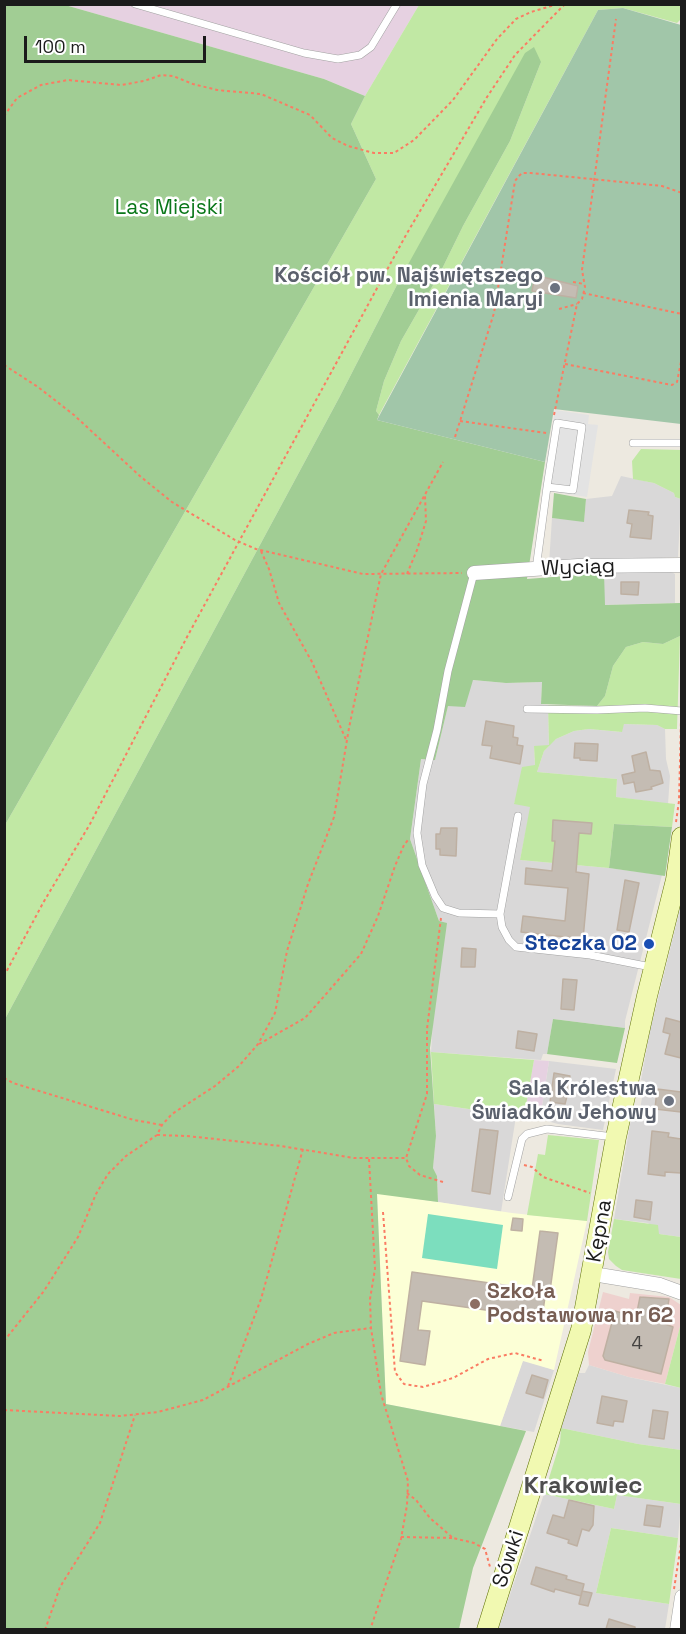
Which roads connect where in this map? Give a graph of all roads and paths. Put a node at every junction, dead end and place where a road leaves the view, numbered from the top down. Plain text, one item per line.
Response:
1 (135, 4) edge
2 (397, 4) edge
3 (558, 4) edge
4 (565, 4) edge
5 (616, 19) dead end
6 (4, 116) edge
7 (594, 179) junction
8 (681, 193) edge
9 (500, 277) junction
10 (525, 280) dead end
11 (573, 282) dead end
12 (584, 284) junction
13 (584, 294) junction
14 (577, 303) junction
15 (559, 309) dead end
16 (681, 314) edge
17 (681, 357) edge
18 (565, 364) junction
19 (4, 365) edge
20 (460, 421) junction
21 (557, 423) junction
22 (550, 434) dead end
23 (454, 437) dead end
24 (633, 443) dead end
25 (681, 443) edge
26 (443, 462) dead end
27 (548, 487) junction
28 (425, 495) junction
29 (240, 542) junction
30 (260, 550) junction
31 (681, 566) edge
32 (536, 570) junction
33 (474, 573) junction
34 (381, 574) junction
35 (407, 574) junction
36 (527, 709) dead end
37 (681, 711) edge
38 (347, 742) junction
39 (519, 816) dead end
40 (417, 833) junction
41 (681, 837) edge
42 (446, 909) junction
43 (500, 914) junction
44 (654, 968) junction
45 (4, 976) edge
46 (258, 1044) junction
47 (4, 1078) edge
48 (162, 1125) junction
49 (158, 1135) junction
50 (616, 1137) junction
51 (303, 1149) junction
52 (406, 1158) junction
53 (369, 1159) junction
54 (516, 1163) junction
55 (443, 1182) dead end
56 (598, 1196) dead end
57 (508, 1197) dead end
58 (383, 1212) dead end
59 (593, 1274) junction
60 (681, 1293) edge
61 (371, 1328) junction
62 (4, 1341) edge
63 (544, 1361) dead end
64 (228, 1386) junction
65 (4, 1410) edge
66 (135, 1414) junction
67 (532, 1489) joint
68 (407, 1493) junction
69 (401, 1537) junction
70 (453, 1538) junction
71 (681, 1538) edge
72 (491, 1573) dead end
73 (677, 1595) edge
74 (45, 1629) edge
75 (370, 1629) edge
76 (487, 1629) edge
77 (677, 1629) edge

1 - 2 lane
3 - 6 path
4 - 29 path
5 - 7 path
7 - 8 path
7 - 9 path
7 - 12 path
9 - 10 path
9 - 20 path
11 - 12 path
12 - 13 path
13 - 14 path
13 - 16 path
14 - 15 path
14 - 18 path
17 - 18 path
18 - 21 path
19 - 29 path
20 - 22 path
20 - 23 path
21 - 27 lane
21 - 27 lane
24 - 25 lane
26 - 28 path
27 - 32 lane
28 - 34 path
28 - 35 path
29 - 30 path
29 - 45 path
30 - 34 path
30 - 38 path
31 - 32 street, Wyciąg
32 - 33 street, Wyciąg
33 - 35 path
33 - 40 lane
34 - 35 path
34 - 38 path
36 - 37 lane
38 - 46 path
39 - 43 lane
40 - 42 lane
40 - 46 path
41 - 44 street, Kępna
42 - 43 lane
42 - 52 path
43 - 44 lane
44 - 50 street, Kępna
46 - 48 path
47 - 48 path
48 - 49 path
49 - 51 path
49 - 62 path
50 - 54 lane
50 - 59 street, Kępna
51 - 53 path
51 - 64 path
52 - 53 path
52 - 55 path
53 - 61 path
54 - 56 path
54 - 57 lane
58 - 63 path
59 - 60 street
59 - 67 street, Kępna
61 - 64 path
61 - 68 path
64 - 66 path
65 - 66 path
66 - 74 path
67 - 76 street, Sówki
68 - 69 path
68 - 70 path
69 - 70 path
69 - 75 path
70 - 72 path
71 - 73 path
73 - 77 street

